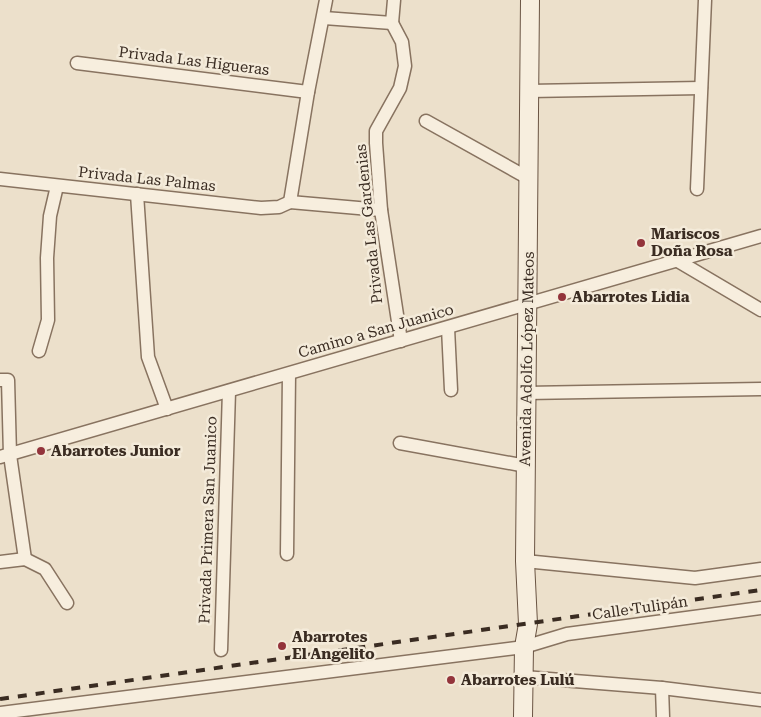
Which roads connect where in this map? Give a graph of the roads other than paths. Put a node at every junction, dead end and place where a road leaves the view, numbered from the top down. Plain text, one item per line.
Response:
1 (326, 0) edge
2 (394, 0) edge
3 (530, 0) edge
4 (705, 0) edge
5 (324, 18) junction
6 (392, 23) junction
7 (77, 63) dead end
8 (701, 88) junction
9 (529, 91) junction
10 (308, 92) junction
11 (426, 121) dead end
12 (528, 178) junction
13 (0, 179) edge
14 (57, 186) junction
15 (697, 189) dead end
16 (137, 194) junction
17 (290, 202) junction
18 (381, 210) junction
19 (761, 236) edge
20 (678, 261) junction
21 (527, 304) junction
22 (761, 310) edge
23 (448, 328) junction
24 (401, 341) junction
25 (39, 351) dead end
26 (289, 374) junction
27 (0, 380) edge
28 (761, 389) edge
29 (451, 390) dead end
30 (229, 391) junction
31 (526, 393) junction
32 (166, 409) junction
33 (400, 443) dead end
34 (5, 456) edge
35 (526, 466) junction
36 (287, 554) dead end
37 (25, 559) junction
38 (525, 561) junction
39 (0, 562) edge
40 (761, 569) edge
41 (67, 603) dead end
42 (761, 608) edge
43 (524, 647) junction
44 (221, 650) dead end
45 (524, 678) junction
46 (662, 688) junction
47 (761, 700) edge
48 (0, 713) edge
49 (523, 717) edge
50 (663, 717) edge

1 - 5 street
2 - 6 street
3 - 9 street, Avenida Adolfo López Mateos
4 - 8 street
5 - 6 street
5 - 10 street
6 - 18 street, Privada Las Gardenias
7 - 10 street, Privada Las Higueras
8 - 9 street
8 - 15 street
9 - 12 street, Avenida Adolfo López Mateos
10 - 17 street
11 - 12 street
12 - 21 street, Avenida Adolfo López Mateos
13 - 14 street, Privada Las Palmas
14 - 16 street, Privada Las Palmas
14 - 25 street
16 - 17 street, Privada Las Palmas
16 - 32 street
17 - 18 street, Privada Las Palmas
18 - 24 street, Privada Las Gardenias
19 - 20 street, Camino a San Juanico
20 - 21 street, Camino a San Juanico
20 - 22 street
21 - 23 street, Camino a San Juanico
21 - 31 street, Avenida Adolfo López Mateos
23 - 24 street, Camino a San Juanico
23 - 29 street
24 - 26 street, Camino a San Juanico
26 - 30 street, Camino a San Juanico
26 - 36 street
27 - 34 street
28 - 31 street
30 - 32 street, Camino a San Juanico
30 - 44 street, Privada Primera San Juanico
31 - 35 street, Avenida Adolfo López Mateos
32 - 34 street, Camino a San Juanico
33 - 35 street
34 - 37 street
35 - 38 street, Avenida Adolfo López Mateos
37 - 39 street
37 - 41 street
38 - 40 street
38 - 43 street, Avenida Adolfo López Mateos
42 - 43 street, Calle Tulipán
43 - 45 street, Avenida Adolfo López Mateos
43 - 48 street, Calle Tulipán
45 - 46 street
45 - 49 street, Avenida Adolfo López Mateos
46 - 47 street
46 - 50 street

